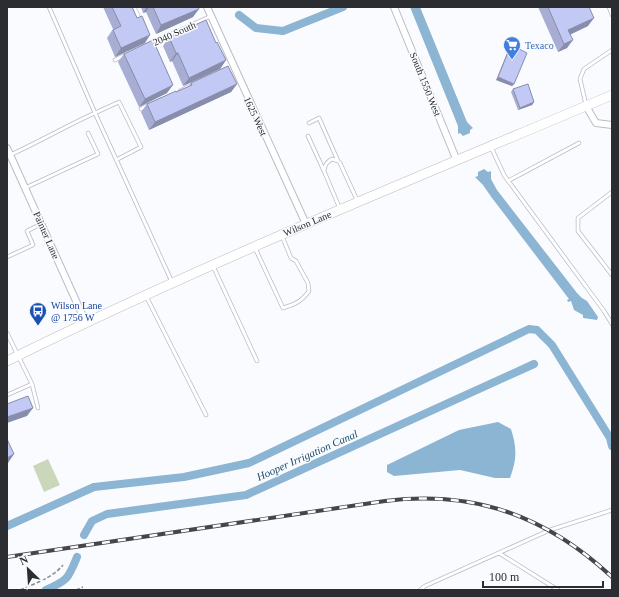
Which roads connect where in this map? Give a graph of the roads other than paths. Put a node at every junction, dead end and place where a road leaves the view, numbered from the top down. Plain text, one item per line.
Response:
1 (49, 7) edge
2 (134, 7) edge
3 (207, 7) edge
4 (394, 7) edge
5 (609, 7) edge
6 (612, 14) edge
7 (211, 16) junction
8 (143, 25) edge
9 (148, 37) edge
10 (151, 43) junction
11 (612, 50) edge
12 (154, 51) edge
13 (130, 53) edge
14 (115, 60) dead end
15 (233, 66) junction
16 (227, 69) edge
17 (194, 84) edge
18 (174, 94) edge
19 (612, 95) edge
20 (154, 103) edge
21 (586, 106) junction
22 (141, 109) dead end
23 (95, 113) junction
24 (309, 123) dead end
25 (612, 125) edge
26 (88, 133) dead end
27 (308, 136) dead end
28 (579, 143) dead end
29 (491, 147) junction
30 (7, 148) edge
31 (10, 155) junction
32 (116, 160) junction
33 (338, 161) junction
34 (457, 161) junction
35 (324, 171) junction
36 (508, 180) junction
37 (25, 188) junction
38 (612, 192) edge
39 (358, 202) junction
40 (340, 209) junction
41 (41, 224) junction
42 (306, 224) junction
43 (281, 235) junction
44 (254, 246) junction
45 (7, 257) edge
46 (212, 265) junction
47 (612, 275) edge
48 (172, 283) junction
49 (146, 295) junction
50 (86, 323) junction
51 (612, 324) edge
52 (7, 333) edge
53 (18, 356) junction
54 (7, 361) edge
55 (257, 361) dead end
56 (32, 384) junction
57 (7, 395) edge
58 (38, 408) dead end
59 (206, 415) dead end
60 (612, 510) edge
61 (499, 553) junction
62 (420, 590) edge
63 (558, 590) edge

1 - 23 lane
2 - 8 lane
3 - 7 street, 1625 West
4 - 34 street, South 1550 West
5 - 6 lane
7 - 10 lane, 2040 South
7 - 15 street, 1625 West
9 - 10 lane
10 - 12 lane
11 - 21 lane
13 - 14 lane
15 - 16 lane
15 - 42 street, 1625 West
17 - 18 lane
19 - 21 main road, Wilson Lane
20 - 22 lane
21 - 25 street
21 - 29 main road, Wilson Lane
23 - 31 lane
23 - 32 lane
23 - 32 lane
24 - 33 lane
26 - 37 lane
27 - 35 lane
28 - 36 lane
29 - 34 main road, Wilson Lane
29 - 36 lane
30 - 31 street, Painter Lane
31 - 37 street, Painter Lane
32 - 48 lane
33 - 35 lane
33 - 39 lane
34 - 39 main road, Wilson Lane
35 - 40 lane
36 - 51 lane
37 - 41 street, Painter Lane
38 - 47 lane
39 - 40 main road, Wilson Lane
40 - 42 main road, Wilson Lane
41 - 45 lane
41 - 50 street, Painter Lane
42 - 43 main road, Wilson Lane
43 - 44 main road, Wilson Lane
43 - 44 lane
44 - 46 main road, Wilson Lane
46 - 48 main road, Wilson Lane
46 - 55 lane
48 - 49 main road, Wilson Lane
49 - 50 main road, Wilson Lane
49 - 59 lane
50 - 53 main road, Wilson Lane
52 - 53 lane
53 - 54 main road, Wilson Lane
53 - 56 lane
56 - 57 lane
56 - 58 lane
60 - 61 lane
61 - 62 lane
61 - 63 lane

